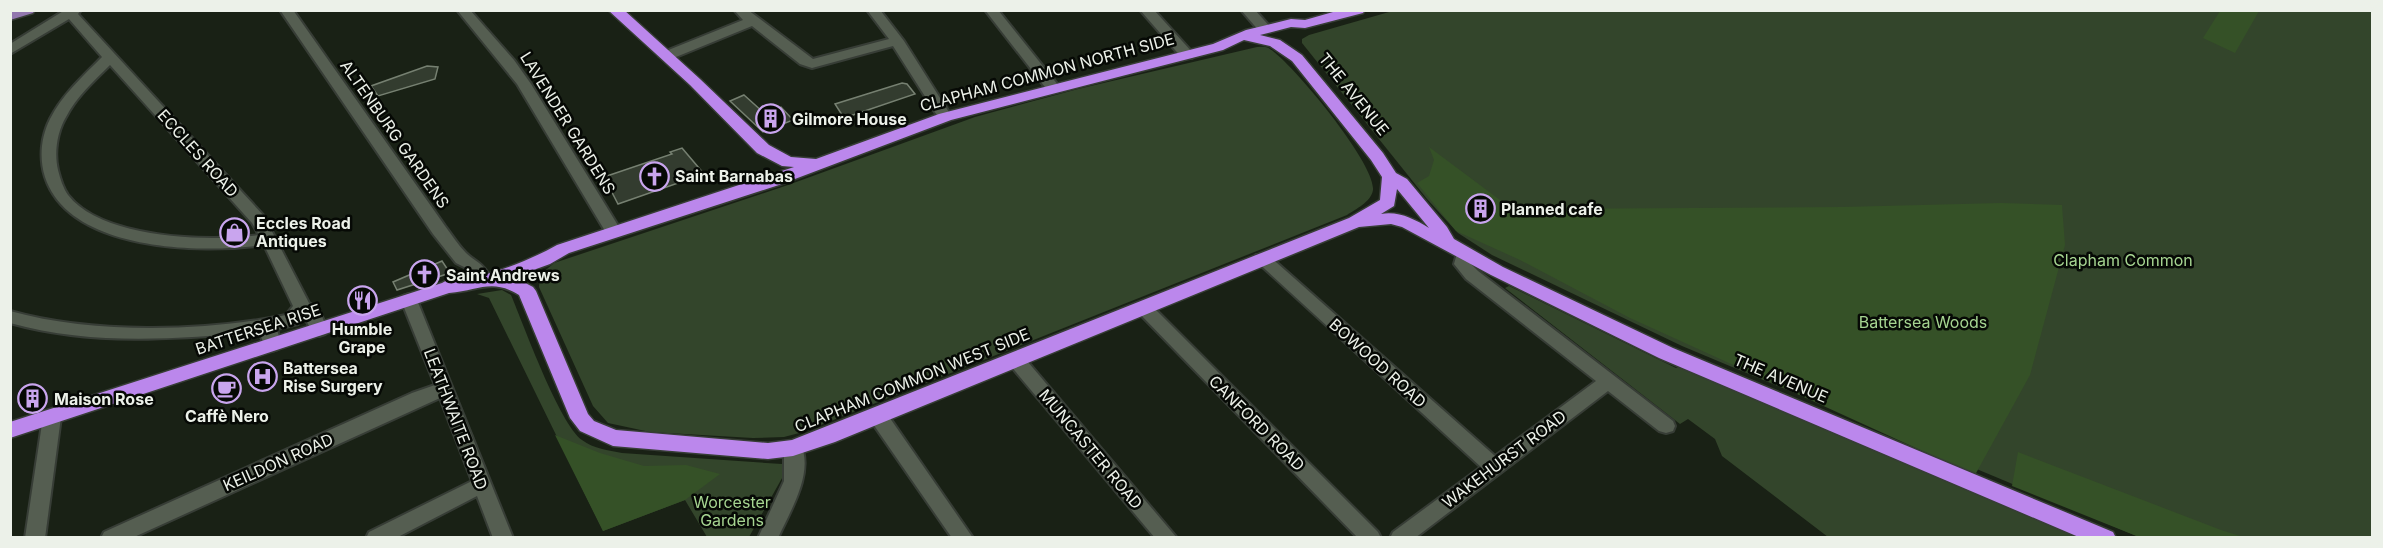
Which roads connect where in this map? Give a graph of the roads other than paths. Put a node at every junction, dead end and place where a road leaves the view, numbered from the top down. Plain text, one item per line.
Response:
1 (286, 10) edge
2 (463, 10) edge
3 (615, 10) edge
4 (740, 10) edge
5 (873, 10) edge
6 (991, 10) edge
7 (1146, 10) edge
8 (1247, 10) edge
9 (1358, 10) edge
10 (73, 12) edge
11 (752, 21) junction
12 (1305, 24) junction
13 (1264, 34) junction
14 (1243, 37) joint
15 (897, 41) junction
16 (1218, 47) junction
17 (10, 50) edge
18 (1187, 55) junction
19 (666, 56) junction
20 (110, 57) junction
21 (1297, 58) junction
22 (1053, 88) junction
23 (945, 117) junction
24 (763, 149) junction
25 (816, 163) junction
26 (1390, 177) junction
27 (751, 187) junction
28 (1355, 222) junction
29 (614, 232) junction
30 (270, 239) junction
31 (1447, 243) junction
32 (1464, 254) junction
33 (539, 256) junction
34 (1262, 259) junction
35 (485, 275) junction
36 (527, 291) junction
37 (409, 300) junction
38 (302, 307) junction
39 (1144, 308) junction
40 (10, 317) edge
41 (263, 326) junction
42 (319, 330) junction
43 (272, 345) junction
44 (1016, 360) junction
45 (1608, 381) junction
46 (445, 389) junction
47 (878, 416) junction
48 (52, 417) junction
49 (1666, 426) dead end
50 (10, 430) edge
51 (793, 448) junction
52 (1494, 467) junction
53 (483, 484) junction
54 (35, 537) edge
55 (111, 537) edge
56 (376, 537) edge
57 (503, 537) edge
58 (768, 537) edge
59 (963, 537) edge
60 (1167, 537) edge
61 (1371, 537) edge
62 (1400, 537) edge
63 (2105, 537) edge

1 - 35 street, ALTENBURG GARDENS
2 - 29 street, LAVENDER GARDENS
3 - 19 highway
4 - 11 street
5 - 15 street
6 - 22 street
7 - 18 street
8 - 13 street
9 - 12 highway
10 - 17 street
10 - 20 street, ECCLES ROAD
11 - 15 street
11 - 19 street
12 - 13 highway
12 - 21 highway
13 - 14 highway, THE AVENUE
13 - 16 highway
13 - 21 highway, THE AVENUE
14 - 16 highway, CLAPHAM COMMON NORTH SIDE
15 - 23 street
16 - 18 highway, CLAPHAM COMMON NORTH SIDE
18 - 22 highway, CLAPHAM COMMON NORTH SIDE
19 - 24 highway
20 - 30 street, ECCLES ROAD
20 - 30 street
21 - 26 highway, THE AVENUE
22 - 23 highway, CLAPHAM COMMON NORTH SIDE
23 - 25 highway, CLAPHAM COMMON NORTH SIDE
24 - 25 highway
24 - 27 highway
25 - 27 highway, CLAPHAM COMMON NORTH SIDE
26 - 28 highway, CLAPHAM COMMON WEST SIDE
26 - 31 highway, THE AVENUE
27 - 29 highway, CLAPHAM COMMON NORTH SIDE
28 - 31 highway, CLAPHAM COMMON WEST SIDE
28 - 34 highway, CLAPHAM COMMON WEST SIDE
29 - 33 highway, CLAPHAM COMMON NORTH SIDE
30 - 38 street, ECCLES ROAD
31 - 32 highway, THE AVENUE
32 - 45 street
32 - 63 highway, THE AVENUE
33 - 35 highway, CLAPHAM COMMON NORTH SIDE
33 - 36 highway
34 - 39 highway, CLAPHAM COMMON WEST SIDE
34 - 52 street, BOWOOD ROAD
35 - 36 highway
35 - 37 highway, BATTERSEA RISE
36 - 51 highway, CLAPHAM COMMON WEST SIDE
37 - 42 highway, BATTERSEA RISE
37 - 46 street, LEATHWAITE ROAD
38 - 41 street
38 - 42 street, ECCLES ROAD
39 - 44 highway, CLAPHAM COMMON WEST SIDE
39 - 61 street, CANFORD ROAD
40 - 41 street
41 - 43 street
42 - 43 highway, BATTERSEA RISE
43 - 48 highway, BATTERSEA RISE
44 - 47 highway, CLAPHAM COMMON WEST SIDE
44 - 60 street, MUNCASTER ROAD
45 - 49 street
45 - 52 street, WAKEHURST ROAD
46 - 53 street, LEATHWAITE ROAD
46 - 55 street, KEILDON ROAD
47 - 51 highway, CLAPHAM COMMON WEST SIDE
47 - 59 street
48 - 50 highway, BATTERSEA RISE
48 - 54 street
51 - 58 street
52 - 62 street, WAKEHURST ROAD
53 - 56 street
53 - 57 street, LEATHWAITE ROAD

